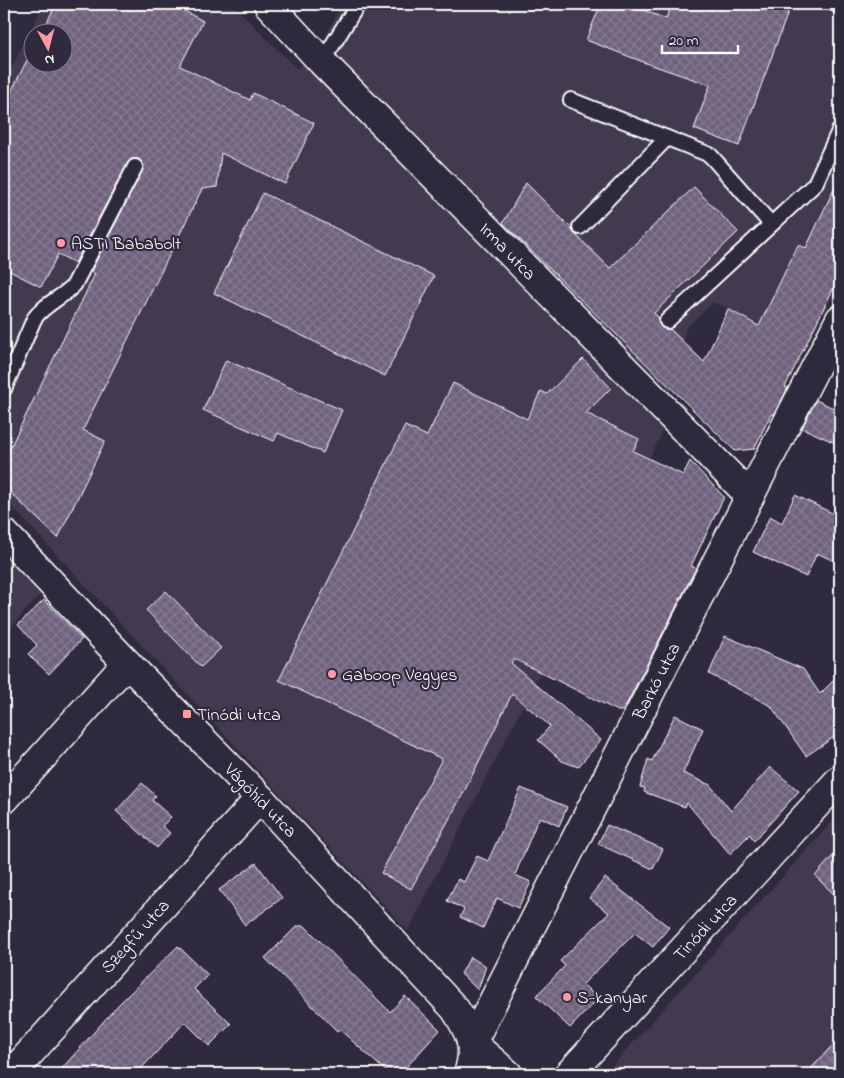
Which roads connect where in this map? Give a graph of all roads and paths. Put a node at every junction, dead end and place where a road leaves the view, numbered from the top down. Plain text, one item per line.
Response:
1 (268, 4) edge
2 (358, 4) edge
3 (835, 4) edge
4 (840, 6) edge
5 (322, 62) junction
6 (571, 100) dead end
7 (840, 129) edge
8 (667, 138) junction
9 (135, 167) dead end
10 (771, 224) junction
11 (580, 227) dead end
12 (840, 319) edge
13 (667, 321) dead end
14 (4, 389) edge
15 (750, 496) junction
16 (4, 533) edge
17 (127, 663) junction
18 (840, 780) edge
19 (260, 798) junction
20 (4, 800) edge
21 (472, 1043) junction
22 (11, 1074) edge
23 (468, 1074) edge
24 (508, 1074) edge
25 (569, 1074) edge

1 - 5 street, Irma utca
2 - 5 lane
3 - 4 lane
5 - 15 street, Irma utca
6 - 8 lane
7 - 10 lane
8 - 10 lane
8 - 11 lane
9 - 14 lane
10 - 13 lane
12 - 15 street, Barkó utca
15 - 21 street, Barkó utca
16 - 17 street, Vágóhíd utca
17 - 19 street, Vágóhíd utca
17 - 20 street
18 - 25 street, Tinódi utca
19 - 21 street, Vágóhíd utca
19 - 22 street, Szegfű utca
21 - 23 street
21 - 24 street, Vágóhíd utca

